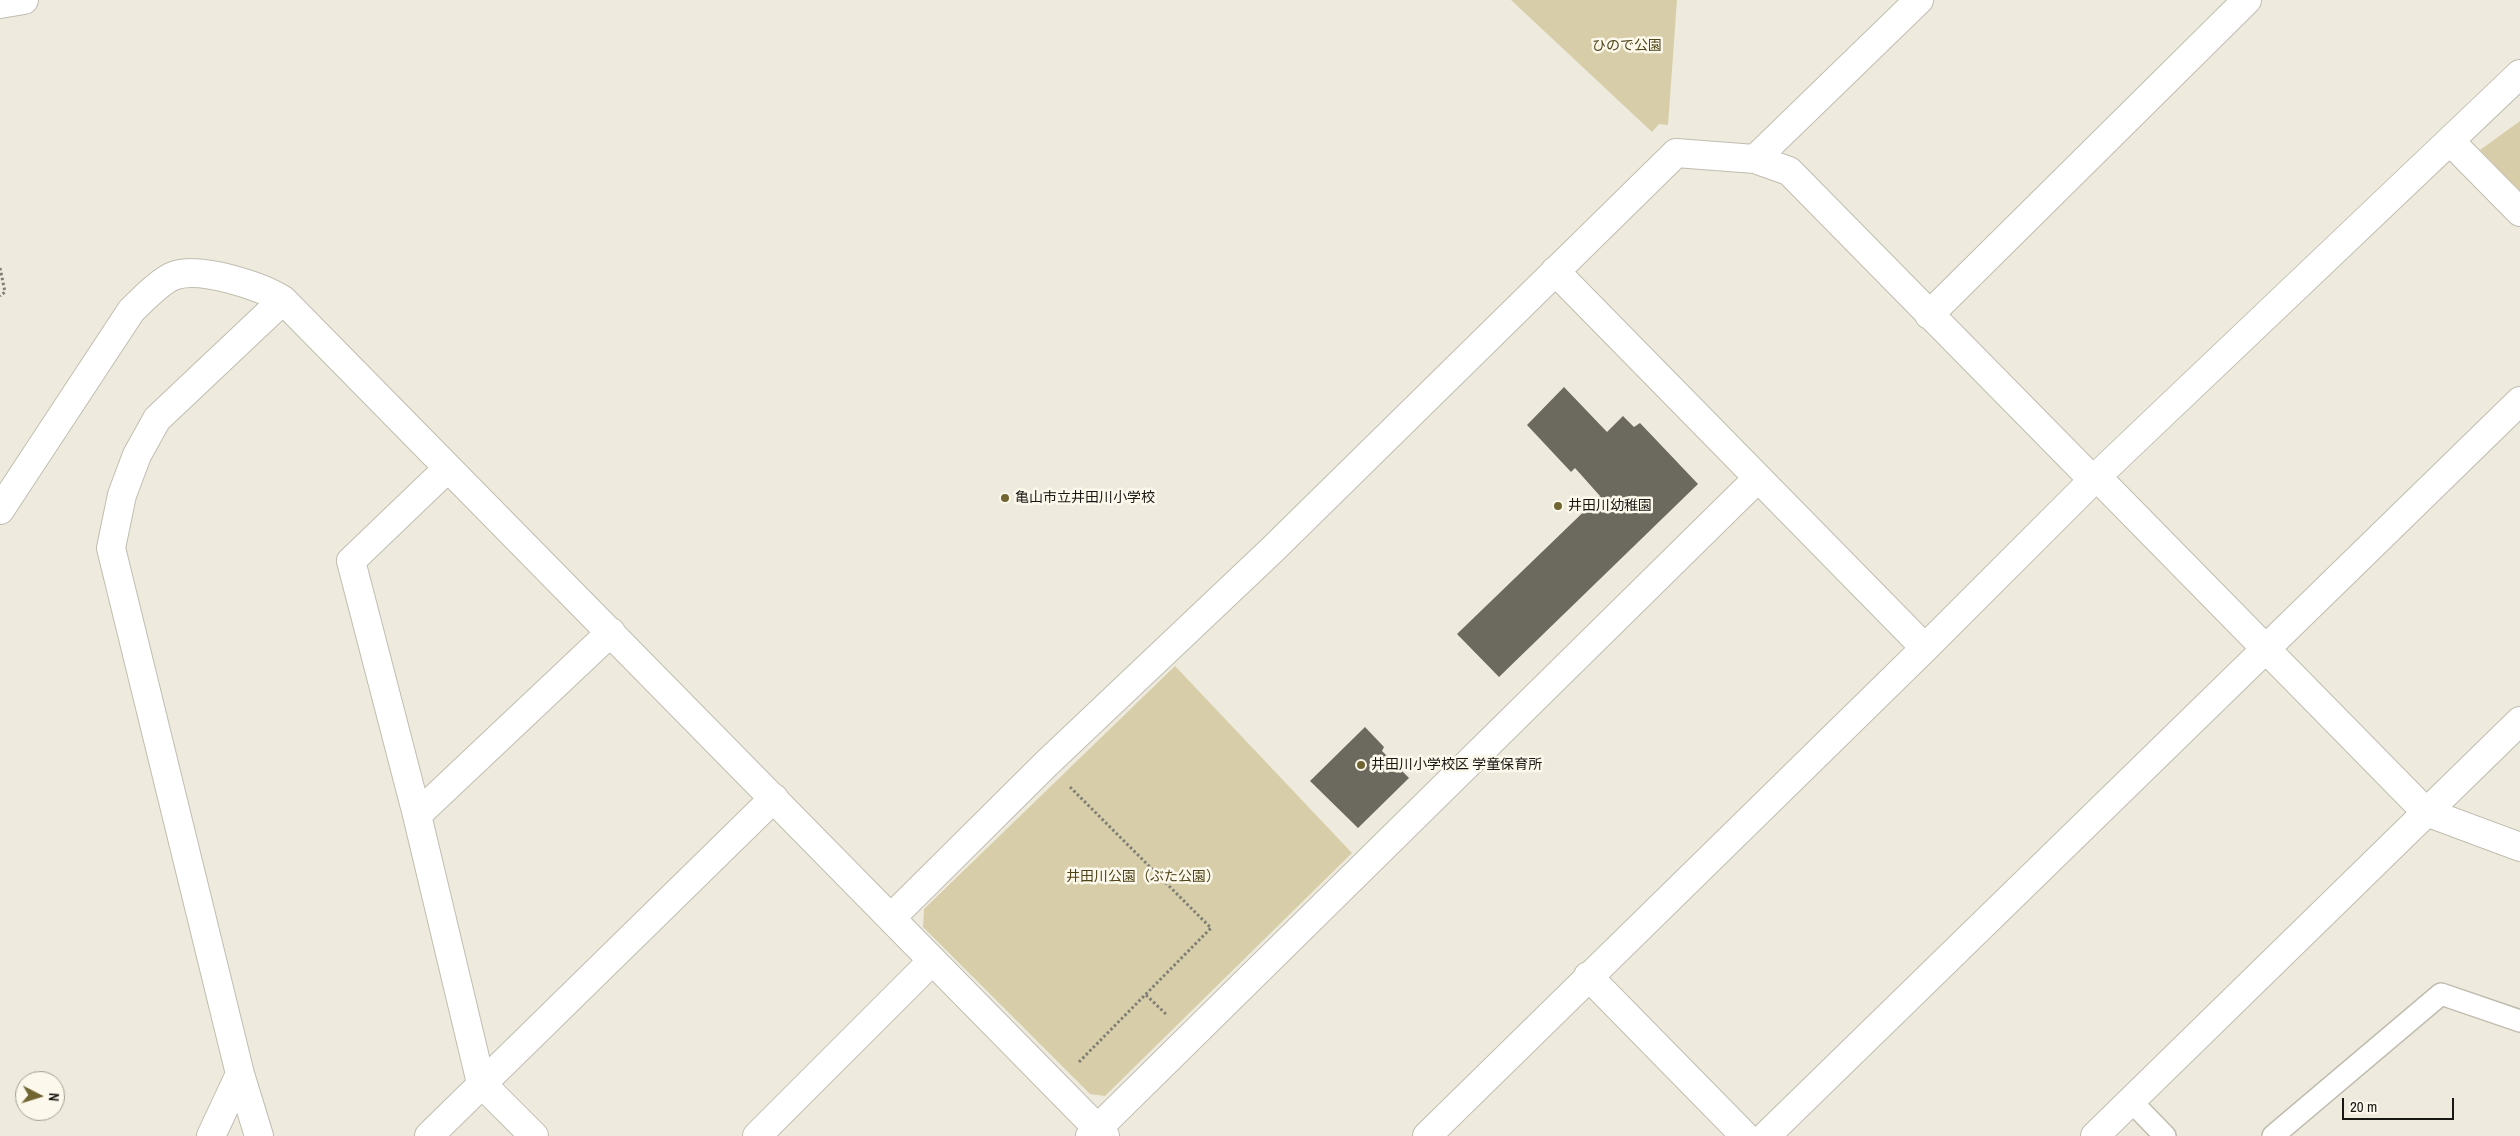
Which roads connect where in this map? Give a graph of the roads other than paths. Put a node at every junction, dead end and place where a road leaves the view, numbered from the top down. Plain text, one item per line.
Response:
1 (24, 0) edge
2 (1919, 0) edge
3 (2247, 0) edge
4 (0, 4) edge
5 (2520, 74) edge
6 (2520, 86) edge
7 (2494, 99) junction
8 (2451, 142) junction
9 (1755, 159) junction
10 (2520, 212) edge
11 (1555, 271) junction
12 (283, 300) junction
13 (1929, 316) junction
14 (2520, 401) edge
15 (448, 468) junction
16 (1758, 478) junction
17 (2095, 478) junction
18 (0, 510) edge
19 (611, 632) junction
20 (1925, 648) junction
21 (2264, 649) junction
22 (2520, 721) edge
23 (774, 798) junction
24 (2426, 812) junction
25 (417, 815) junction
26 (2520, 847) edge
27 (892, 918) junction
28 (932, 961) junction
29 (1588, 976) junction
30 (2520, 1022) edge
31 (240, 1074) junction
32 (481, 1084) junction
33 (2131, 1101) junction
34 (1098, 1134) edge
35 (211, 1136) edge
36 (259, 1136) edge
37 (430, 1136) edge
38 (534, 1136) edge
39 (758, 1136) edge
40 (1427, 1136) edge
41 (1745, 1136) edge
42 (1766, 1136) edge
43 (2095, 1136) edge
44 (2165, 1136) edge
45 (2273, 1136) edge

1 - 4 street
2 - 9 street
3 - 13 street
5 - 7 street
6 - 7 street
7 - 8 street
8 - 10 street
8 - 17 street
9 - 11 street
9 - 13 street
11 - 16 street
11 - 27 street
12 - 15 street
12 - 18 street
12 - 31 street
13 - 17 street
14 - 21 street
15 - 19 street
15 - 25 street
16 - 20 street
16 - 34 street
17 - 20 street
17 - 21 street
19 - 23 street
19 - 25 street
20 - 29 street
21 - 24 street
21 - 42 street
22 - 24 street
23 - 27 street
23 - 32 street
24 - 26 street
24 - 33 street
25 - 32 street
27 - 28 street
28 - 34 street
28 - 39 street
29 - 40 street
29 - 41 street
30 - 45 lane
31 - 35 street
31 - 36 street
32 - 37 street
32 - 38 street
33 - 43 street
33 - 44 lane

